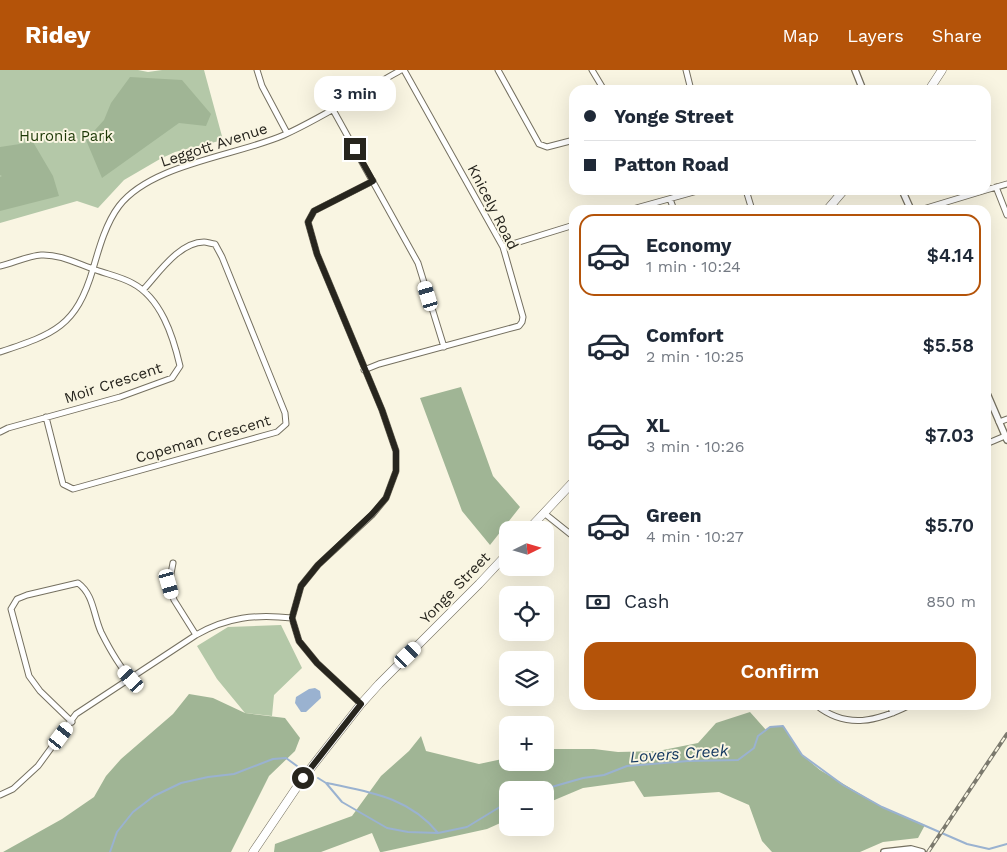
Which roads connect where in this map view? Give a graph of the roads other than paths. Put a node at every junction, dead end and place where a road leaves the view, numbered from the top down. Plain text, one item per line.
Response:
1 (257, 70) edge
2 (403, 70) edge
3 (498, 70) edge
4 (592, 70) edge
5 (686, 70) edge
6 (855, 70) edge
7 (942, 70) edge
8 (601, 85) edge
9 (690, 85) edge
10 (861, 85) edge
11 (932, 85) edge
12 (332, 108) junction
13 (287, 133) junction
14 (569, 141) edge
15 (373, 181) junction
16 (1007, 184) edge
17 (996, 187) junction
18 (991, 188) edge
19 (682, 195) edge
20 (840, 195) edge
21 (970, 195) edge
22 (670, 198) junction
23 (646, 205) edge
24 (672, 205) edge
25 (831, 205) edge
26 (936, 205) edge
27 (1007, 215) edge
28 (569, 227) edge
29 (503, 247) junction
30 (0, 266) edge
31 (93, 269) junction
32 (143, 290) junction
33 (444, 347) junction
34 (0, 352) edge
35 (364, 370) junction
36 (991, 403) edge
37 (46, 417) junction
38 (1007, 419) edge
39 (999, 422) junction
40 (0, 432) edge
41 (1006, 438) edge
42 (991, 442) edge
43 (569, 486) edge
44 (544, 513) junction
45 (536, 521) edge
46 (569, 533) edge
47 (173, 563) dead end
48 (499, 563) edge
49 (292, 618) junction
50 (196, 635) junction
51 (131, 679) junction
52 (361, 704) junction
53 (822, 710) edge
54 (892, 710) edge
55 (899, 710) edge
56 (893, 713) junction
57 (72, 722) junction
58 (0, 794) edge
59 (253, 852) edge
60 (884, 852) edge
61 (922, 852) edge

1 - 13 street
2 - 12 street, Leggott Avenue
2 - 29 street, Knicely Road
3 - 14 street
4 - 8 street
5 - 9 street
6 - 10 street
7 - 11 main road
12 - 13 street, Leggott Avenue
12 - 15 street
13 - 31 street, Leggott Avenue
15 - 33 street
15 - 35 street
16 - 17 street
17 - 18 street
17 - 27 street
19 - 22 street
20 - 25 main road
21 - 26 street
22 - 23 street
22 - 24 street
28 - 29 street
29 - 33 street, Knicely Road
30 - 31 street, Moir Crescent
31 - 32 street, Moir Crescent
31 - 34 street, Leggott Avenue
32 - 37 street, Moir Crescent
32 - 37 street, Copeman Crescent
33 - 35 street, Knicely Road
35 - 49 street
36 - 39 street
37 - 40 street, Moir Crescent
38 - 39 street
39 - 41 street
41 - 42 street
43 - 44 main road
44 - 45 main road
44 - 46 street
47 - 50 street
48 - 52 main road, Yonge Street
49 - 50 street
49 - 52 street
50 - 51 street
51 - 57 street
51 - 57 street
52 - 59 main road, Yonge Street
53 - 56 street
54 - 56 street
55 - 56 street
57 - 58 street
60 - 61 street

